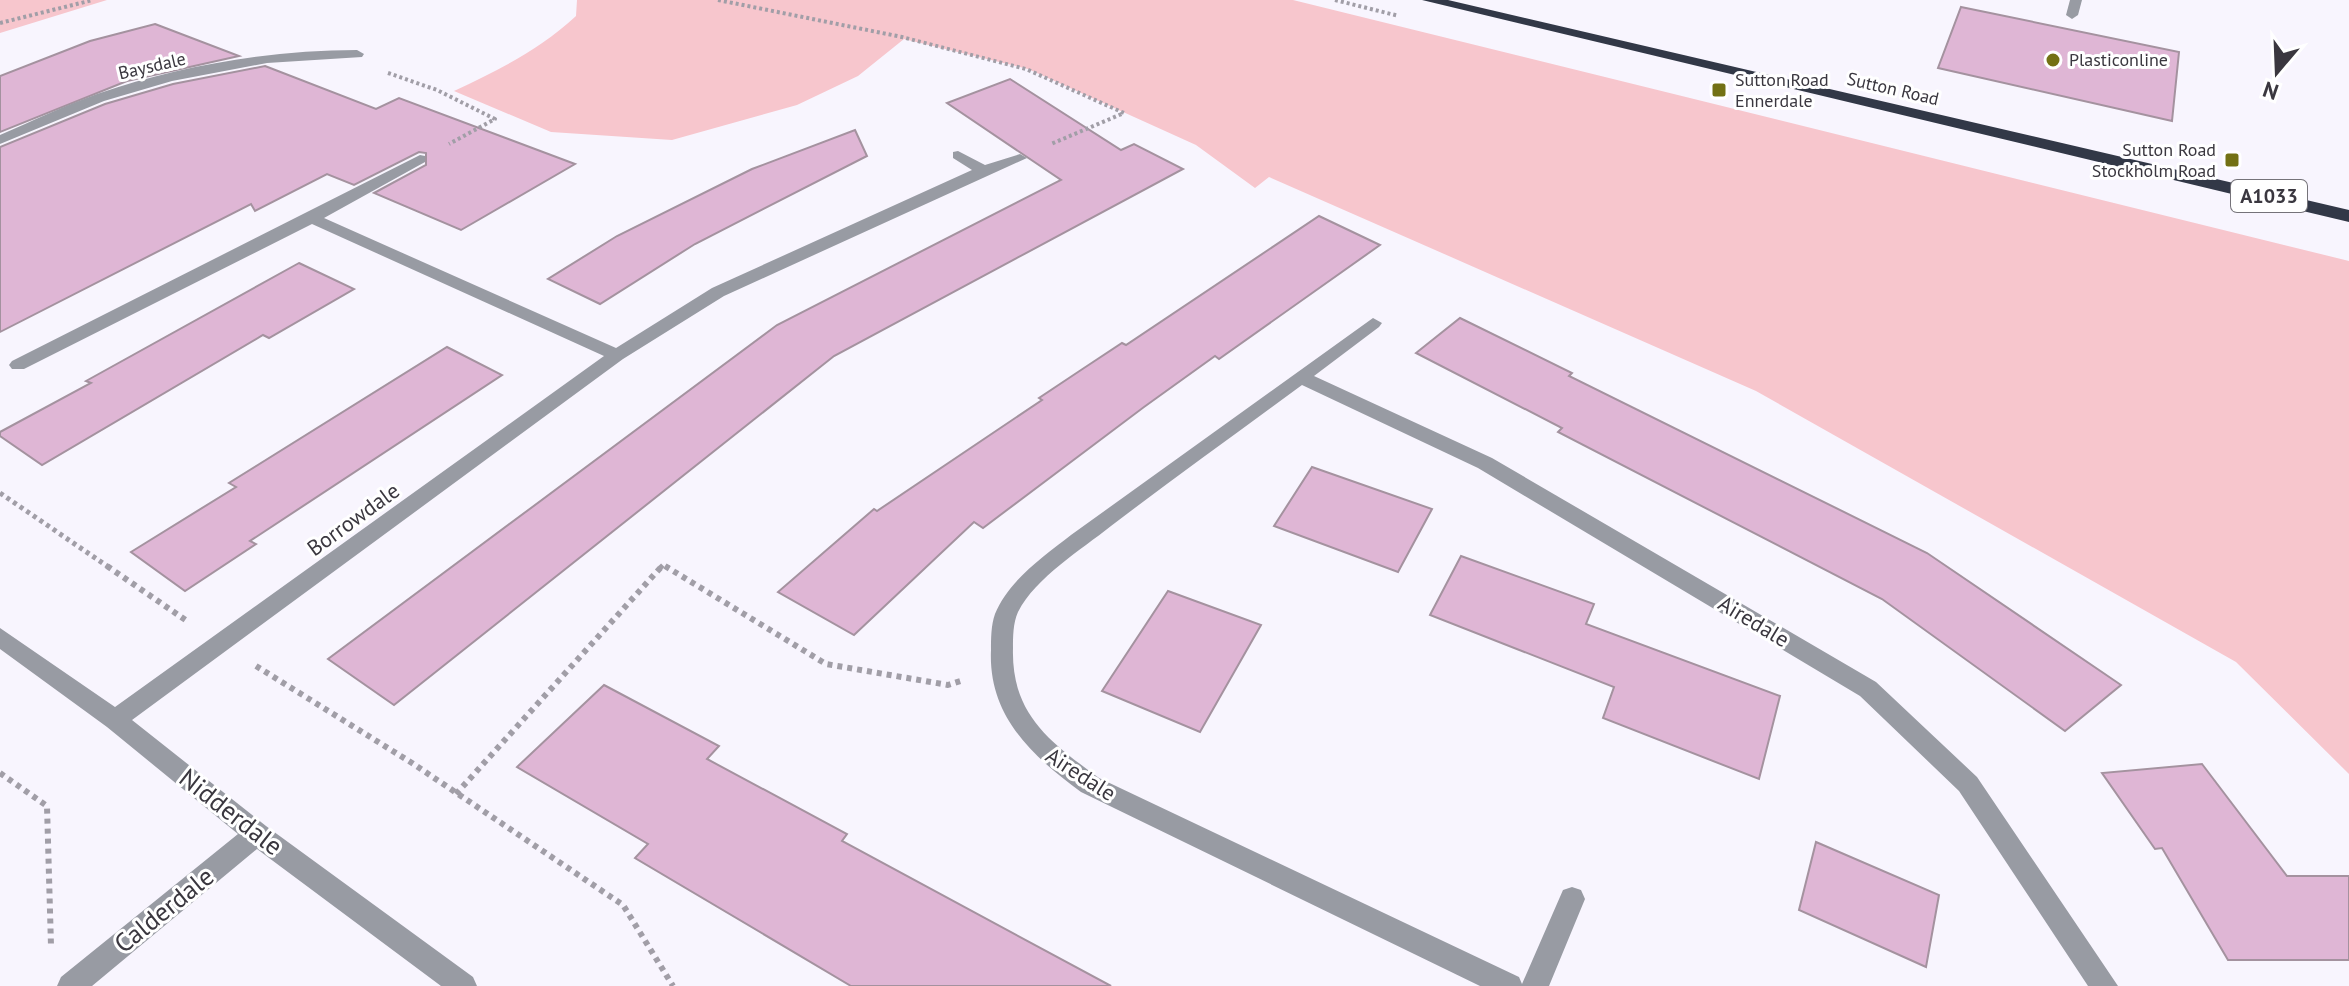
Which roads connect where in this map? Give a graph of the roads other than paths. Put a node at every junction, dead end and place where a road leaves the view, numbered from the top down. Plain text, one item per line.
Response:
1 (1429, 0) edge
2 (2076, 0) edge
3 (2072, 15) dead end
4 (333, 39) dead end
5 (320, 52) junction
6 (357, 54) road end
7 (0, 140) edge
8 (958, 155) dead end
9 (1020, 158) road end
10 (420, 159) road end
11 (983, 170) junction
12 (2349, 216) edge
13 (312, 218) junction
14 (1373, 323) dead end
15 (617, 355) junction
16 (18, 365) dead end
17 (1302, 378) junction
18 (0, 637) edge
19 (115, 720) junction
20 (257, 834) junction
21 (1572, 899) dead end
22 (74, 984) edge
23 (463, 986) edge
24 (1509, 986) edge
25 (1535, 986) edge
26 (2104, 986) edge

1 - 12 highway, Sutton Road / A1033
2 - 3 street
4 - 5 street
5 - 6 street, Baysdale
5 - 7 street, Baysdale
8 - 11 street
9 - 11 street, Borrowdale
10 - 13 street
11 - 15 street, Borrowdale
13 - 15 street
13 - 16 street
14 - 17 street, Airedale
15 - 19 street, Borrowdale
17 - 24 street, Airedale
17 - 26 street, Airedale
18 - 19 street, Nidderdale
19 - 20 street, Nidderdale
20 - 22 street, Calderdale
20 - 23 street, Nidderdale
21 - 25 street

